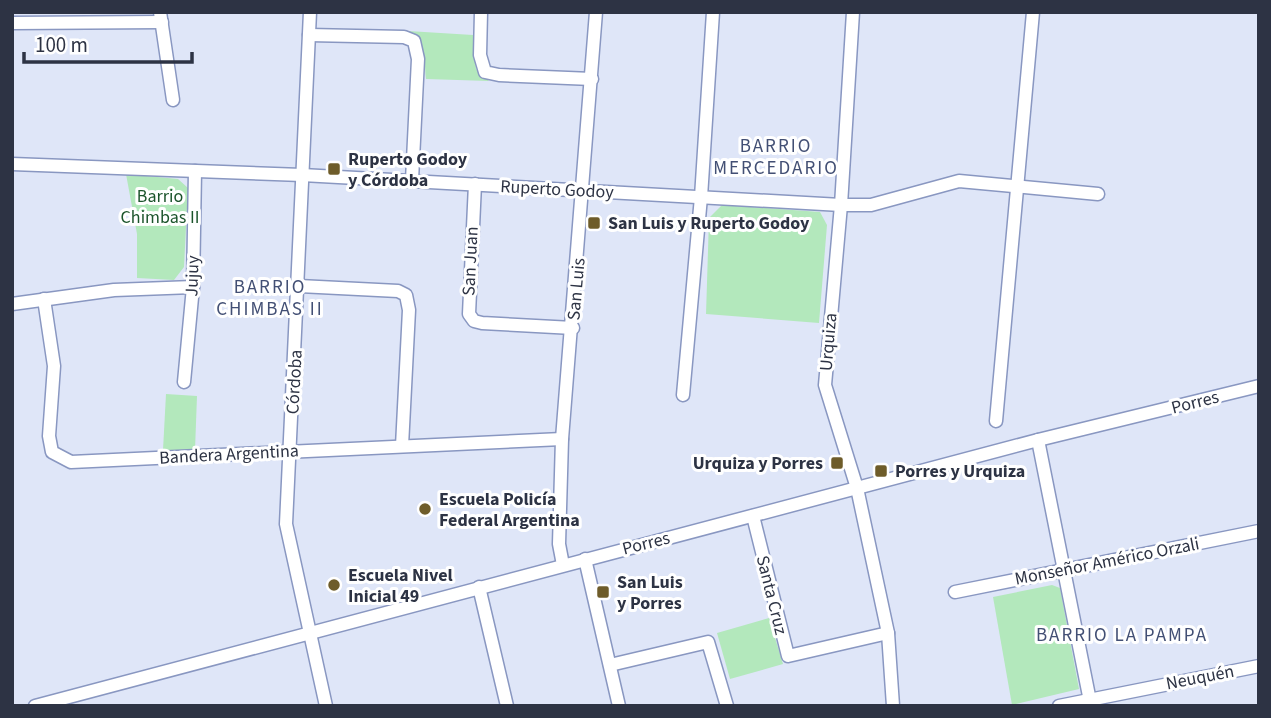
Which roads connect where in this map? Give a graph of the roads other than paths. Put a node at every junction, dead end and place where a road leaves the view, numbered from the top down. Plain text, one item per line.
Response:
1 (310, 12) edge
2 (481, 12) edge
3 (596, 12) edge
4 (713, 12) edge
5 (853, 12) edge
6 (1033, 12) edge
7 (161, 17) edge
8 (12, 23) edge
9 (309, 35) junction
10 (592, 79) junction
11 (173, 100) dead end
12 (12, 164) edge
13 (195, 170) junction
14 (302, 175) junction
15 (412, 180) junction
16 (475, 184) junction
17 (1017, 186) junction
18 (584, 191) junction
19 (1098, 194) dead end
20 (701, 197) junction
21 (841, 205) junction
22 (299, 286) junction
23 (192, 287) junction
24 (44, 299) junction
25 (12, 304) edge
26 (573, 327) junction
27 (184, 382) dead end
28 (1259, 386) edge
29 (683, 395) dead end
30 (996, 421) dead end
31 (562, 439) junction
32 (1038, 440) junction
33 (402, 446) junction
34 (290, 452) junction
35 (857, 488) junction
36 (753, 516) junction
37 (1259, 531) edge
38 (585, 559) junction
39 (563, 565) junction
40 (1065, 569) junction
41 (479, 587) junction
42 (955, 592) dead end
43 (309, 631) junction
44 (888, 633) junction
45 (610, 665) junction
46 (1259, 666) edge
47 (1091, 703) edge
48 (615, 705) edge
49 (35, 706) edge
50 (326, 706) edge
51 (507, 706) edge
52 (727, 706) edge
53 (893, 706) edge
54 (1059, 706) edge

1 - 9 street, Córdoba
2 - 10 street
3 - 10 street, San Luis
4 - 20 street
5 - 21 street, Urquiza
6 - 17 street
7 - 8 street
7 - 11 street
9 - 14 street, Córdoba
9 - 15 street
10 - 18 street, San Luis
12 - 13 street, Ruperto Godoy
13 - 14 street, Ruperto Godoy
13 - 23 street, Jujuy
14 - 15 street, Ruperto Godoy
14 - 22 street, Córdoba
15 - 16 street, Ruperto Godoy
16 - 18 street, Ruperto Godoy
16 - 26 street, San Juan
17 - 19 street, Ruperto Godoy
17 - 21 street, Ruperto Godoy
17 - 30 street
18 - 20 street, Ruperto Godoy
18 - 26 street, San Luis
20 - 21 street, Ruperto Godoy
20 - 29 street
21 - 35 street, Urquiza
22 - 33 street
22 - 34 street, Córdoba
23 - 24 street
23 - 27 street, Jujuy
24 - 25 street
24 - 34 street, Bandera Argentina
26 - 31 street, San Luis
28 - 32 street, Porres
31 - 33 street, Bandera Argentina
31 - 39 street, San Luis
32 - 35 street, Porres
32 - 40 street
33 - 34 street, Bandera Argentina
34 - 43 street, Córdoba
35 - 36 street, Porres
35 - 44 street, Urquiza
36 - 38 street, Porres
36 - 44 street, Santa Cruz
37 - 40 street, Monseñor Américo Orzali
38 - 39 street, Porres
38 - 45 street
39 - 41 street, Porres
40 - 42 street, Monseñor Américo Orzali
40 - 47 street
41 - 43 street, Porres
41 - 51 street
43 - 49 street, Porres
43 - 50 street, Córdoba
44 - 53 street, Urquiza
45 - 48 street
45 - 52 street
46 - 47 street, Neuquén
47 - 54 street, Neuquén

